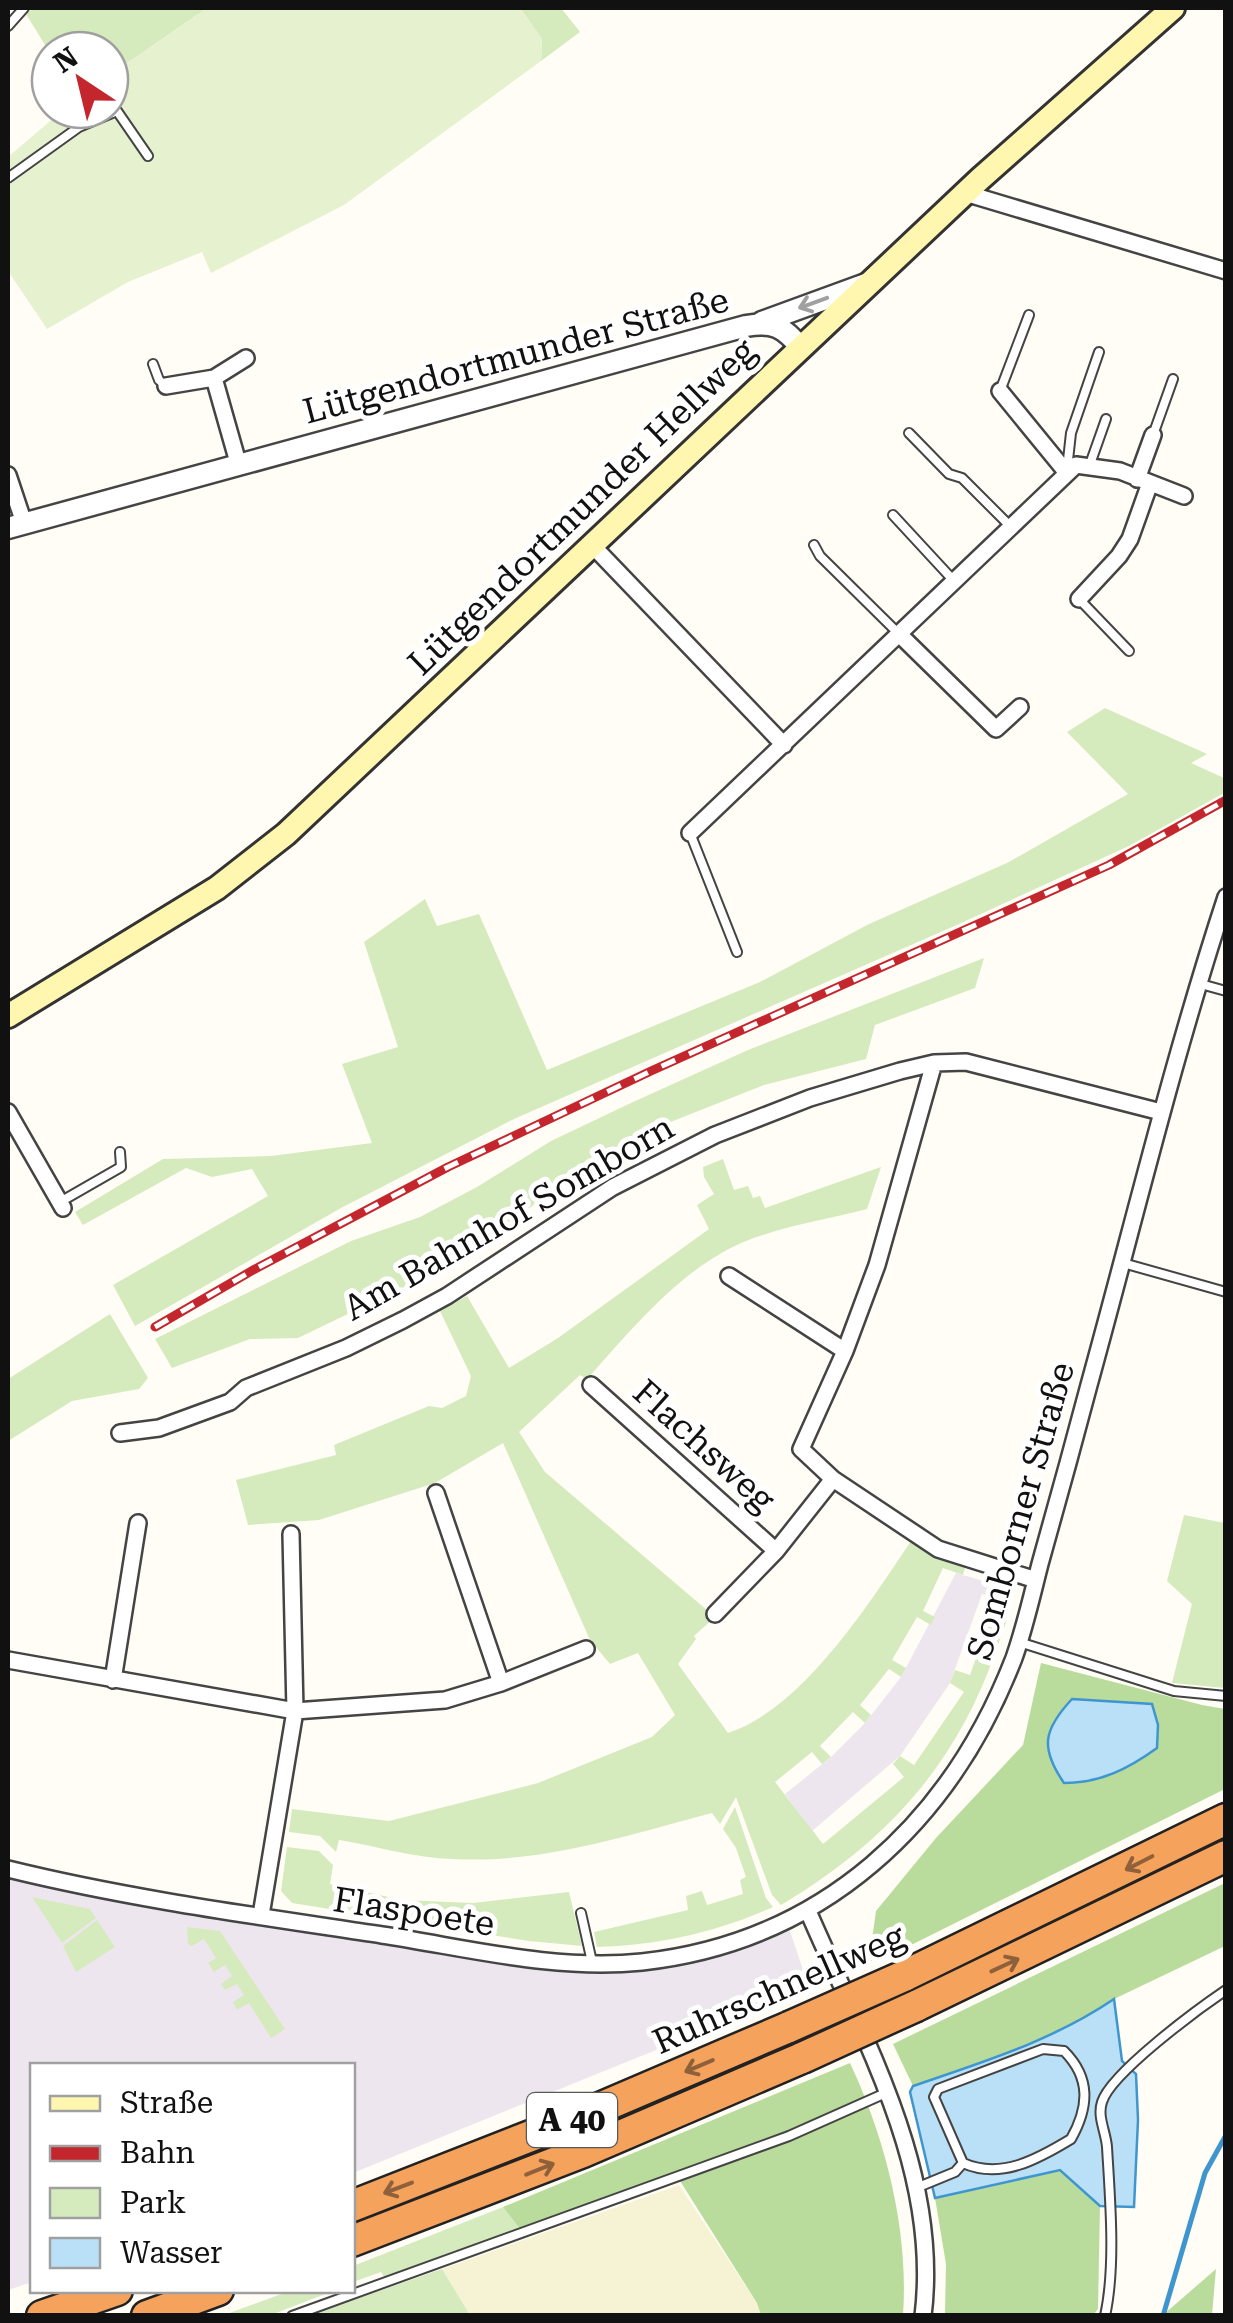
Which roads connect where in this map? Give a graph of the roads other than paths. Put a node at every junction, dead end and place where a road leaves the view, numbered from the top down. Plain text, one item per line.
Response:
1 (24, 8) edge
2 (1173, 8) edge
3 (8, 26) edge
4 (148, 156) dead end
5 (8, 178) edge
6 (965, 194) junction
7 (1226, 271) edge
8 (871, 282) junction
9 (1029, 315) dead end
10 (755, 324) junction
11 (802, 348) junction
12 (1098, 352) dead end
13 (246, 358) dead end
14 (153, 364) dead end
15 (214, 378) junction
16 (1173, 379) dead end
17 (166, 386) joint
18 (1000, 391) joint
19 (1106, 419) dead end
20 (908, 433) dead end
21 (1154, 435) joint
22 (239, 466) junction
23 (1089, 467) junction
24 (1068, 473) junction
25 (8, 475) edge
26 (1143, 481) junction
27 (1184, 496) dead end
28 (893, 515) dead end
29 (16, 526) edge
30 (1011, 527) junction
31 (592, 545) junction
32 (814, 545) dead end
33 (954, 581) junction
34 (1078, 599) joint
35 (899, 634) junction
36 (1129, 651) dead end
37 (1020, 707) dead end
38 (784, 745) junction
39 (690, 834) joint
40 (1226, 897) edge
41 (737, 952) dead end
42 (1197, 983) junction
43 (1226, 991) edge
44 (8, 1016) edge
45 (934, 1063) junction
46 (8, 1112) edge
47 (1161, 1112) junction
48 (120, 1152) dead end
49 (62, 1205) joint
50 (1123, 1263) junction
51 (729, 1276) dead end
52 (1226, 1292) edge
53 (845, 1351) junction
54 (591, 1385) dead end
55 (120, 1433) dead end
56 (833, 1479) junction
57 (436, 1493) dead end
58 (138, 1524) dead end
59 (291, 1534) dead end
60 (776, 1552) junction
61 (1036, 1580) junction
62 (714, 1614) dead end
63 (1020, 1642) junction
64 (586, 1649) dead end
65 (8, 1660) edge
66 (113, 1680) junction
67 (502, 1683) junction
68 (1226, 1696) edge
69 (295, 1711) junction
70 (1226, 1818) edge
71 (1226, 1856) edge
72 (8, 1868) edge
73 (808, 1911) junction
74 (582, 1913) dead end
75 (261, 1915) junction
76 (593, 1964) junction
77 (1226, 1990) edge
78 (888, 2092) junction
79 (964, 2163) junction
80 (916, 2188) junction
81 (355, 2205) edge
82 (355, 2240) edge
83 (108, 2293) edge
84 (210, 2293) edge
85 (42, 2316) edge
86 (147, 2316) edge
87 (292, 2316) edge
88 (923, 2316) edge
89 (1104, 2316) edge

1 - 3 lane
2 - 6 main road, Lütgendortmunder Hellweg
4 - 5 lane
6 - 7 street
6 - 8 main road, Lütgendortmunder Hellweg
8 -> 10 street
8 - 11 main road, Lütgendortmunder Hellweg
9 - 18 lane
10 - 11 street, Lütgendortmunder Straße
10 - 22 street, Lütgendortmunder Straße
11 - 31 main road, Lütgendortmunder Hellweg
12 - 24 lane
13 - 15 street
14 - 17 lane
15 - 17 street
15 - 22 street
16 - 21 lane
18 - 24 street
19 - 23 lane
20 - 30 lane
21 - 26 street
22 - 29 street, Lütgendortmunder Straße
23 - 24 street
23 - 26 street
24 - 30 street
25 - 29 street
26 - 27 street
26 - 34 street
28 - 33 lane
30 - 33 street
31 - 38 street
31 - 44 main road, Lütgendortmunder Hellweg
32 - 35 lane
33 - 35 street
34 - 36 lane
35 - 37 street
35 - 38 street
38 - 39 street
39 - 41 lane
40 - 42 street, Somborner Straße
42 - 43 lane
42 - 47 street, Somborner Straße
45 - 47 street, Am Bahnhof Somborn
45 - 53 street
45 - 55 street, Am Bahnhof Somborn
46 - 49 street
47 - 50 street, Somborner Straße
48 - 49 lane
50 - 52 lane
50 - 61 street, Somborner Straße
51 - 53 street
53 - 56 street
54 - 60 street, Flachsweg
56 - 60 street, Flachsweg
56 - 61 street
57 - 67 street
58 - 66 street
59 - 69 street
60 - 62 street, Flachsweg
61 - 63 street, Somborner Straße
63 - 68 lane
63 - 73 street, Somborner Straße
64 - 67 street
65 - 66 street
66 - 69 street
67 - 69 street
69 - 75 street
70 -> 81 highway, Ruhrschnellweg / A 40, bridge
82 -> 71 highway, Ruhrschnellweg / A 40, bridge
72 - 75 street, Flaspoete
73 - 76 street, Flaspoete
73 - 78 street
74 - 76 lane
75 - 76 street, Flaspoete
77 - 89 lane
78 - 80 street
78 - 87 lane
79 - 79 lane
79 - 80 lane
80 - 88 street
83 - 85 highway
84 - 86 highway

